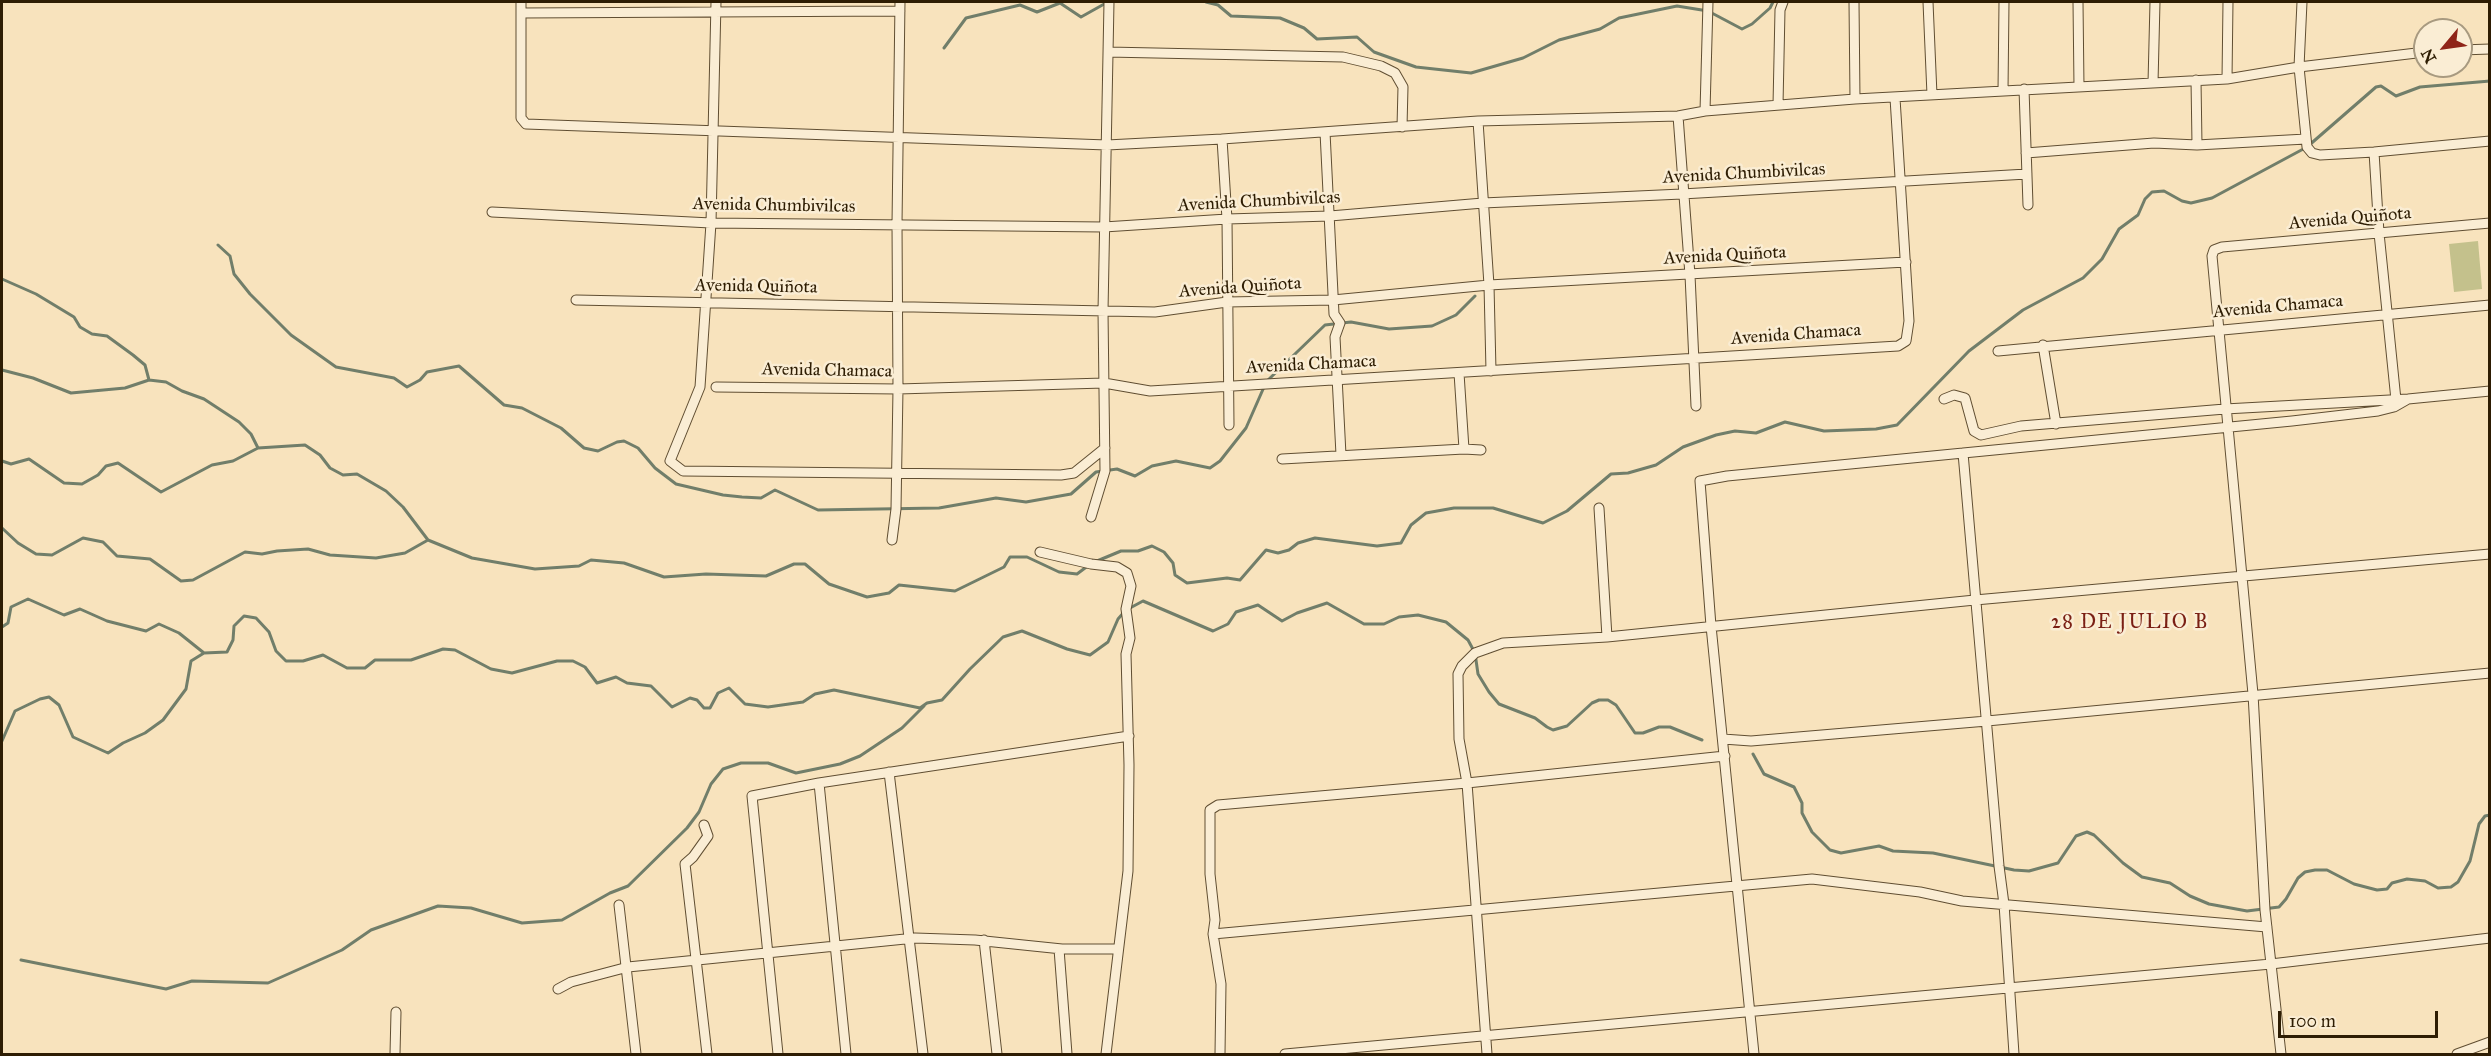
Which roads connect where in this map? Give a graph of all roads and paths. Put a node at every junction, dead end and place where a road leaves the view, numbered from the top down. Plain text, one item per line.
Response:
1 (521, 2) edge
2 (716, 2) edge
3 (1109, 2) edge
4 (1708, 2) edge
5 (1783, 2) edge
6 (1854, 2) edge
7 (1928, 2) edge
8 (2004, 2) edge
9 (2078, 2) edge
10 (2154, 2) edge
11 (2228, 2) edge
12 (2302, 2) edge
13 (900, 6) edge
14 (716, 12) junction
15 (521, 13) junction
16 (2490, 49) edge
17 (2473, 50) edge
18 (1108, 52) junction
19 (2413, 53) edge
20 (2299, 67) junction
21 (2227, 79) junction
22 (2196, 80) junction
23 (2153, 83) junction
24 (2079, 87) junction
25 (2024, 89) junction
26 (2003, 91) junction
27 (1932, 95) junction
28 (1895, 98) junction
29 (1855, 99) junction
30 (1778, 105) junction
31 (1705, 111) junction
32 (1678, 116) junction
33 (1478, 122) junction
34 (1402, 127) junction
35 (713, 131) junction
36 (1325, 132) junction
37 (898, 137) junction
38 (1222, 139) junction
39 (2306, 139) junction
40 (2490, 141) edge
41 (1107, 145) junction
42 (2197, 145) junction
43 (2374, 152) junction
44 (2026, 153) junction
45 (2026, 174) junction
46 (1902, 181) junction
47 (1682, 194) junction
48 (1483, 203) junction
49 (2028, 205) dead end
50 (492, 212) dead end
51 (1330, 216) junction
52 (1227, 219) junction
53 (2490, 222) edge
54 (711, 223) junction
55 (897, 224) junction
56 (1104, 227) junction
57 (2379, 233) junction
58 (1906, 262) junction
59 (1690, 275) junction
60 (1489, 285) junction
61 (576, 300) dead end
62 (1333, 300) junction
63 (707, 302) junction
64 (1227, 302) junction
65 (2490, 305) edge
66 (897, 306) junction
67 (1103, 311) junction
68 (2388, 314) junction
69 (2217, 329) junction
70 (2043, 345) junction
71 (1998, 351) dead end
72 (1695, 358) junction
73 (1491, 371) junction
74 (1459, 373) junction
75 (1337, 381) junction
76 (1104, 383) junction
77 (1227, 385) junction
78 (716, 387) dead end
79 (898, 389) junction
80 (2490, 391) edge
81 (1944, 399) dead end
82 (2408, 399) junction
83 (2396, 400) junction
84 (1696, 406) dead end
85 (2225, 409) junction
86 (2056, 424) junction
87 (1229, 425) dead end
88 (2227, 428) junction
89 (1105, 448) junction
90 (1464, 449) junction
91 (1481, 450) dead end
92 (1963, 453) junction
93 (1341, 455) junction
94 (1282, 459) dead end
95 (897, 473) junction
96 (1599, 508) dead end
97 (1091, 517) dead end
98 (892, 540) dead end
99 (1040, 552) dead end
100 (2490, 554) edge
101 (2242, 576) junction
102 (1975, 600) junction
103 (1711, 626) junction
104 (1607, 637) junction
105 (2490, 674) edge
106 (2253, 694) junction
107 (1986, 720) junction
108 (1129, 736) junction
109 (1723, 740) junction
110 (1725, 756) junction
111 (889, 772) junction
112 (819, 783) junction
113 (1467, 783) junction
114 (704, 825) dead end
115 (1736, 885) junction
116 (2004, 904) junction
117 (620, 905) dead end
118 (1475, 909) junction
119 (2267, 927) junction
120 (1213, 934) junction
121 (2490, 938) edge
122 (909, 939) junction
123 (984, 940) junction
124 (836, 946) junction
125 (1059, 949) junction
126 (1117, 949) junction
127 (768, 953) junction
128 (696, 960) junction
129 (2271, 964) junction
130 (627, 968) junction
131 (558, 989) dead end
132 (2009, 989) junction
133 (396, 1012) dead end
134 (1750, 1012) junction
135 (1486, 1036) junction
136 (2490, 1042) edge
137 (394, 1054) edge
138 (636, 1054) edge
139 (707, 1054) edge
140 (778, 1054) edge
141 (846, 1054) edge
142 (923, 1054) edge
143 (997, 1054) edge
144 (1067, 1054) edge
145 (1106, 1054) edge
146 (1220, 1054) edge
147 (1285, 1054) edge
148 (1487, 1054) edge
149 (1754, 1054) edge
150 (2014, 1054) edge
151 (2281, 1054) edge
152 (2457, 1054) edge

1 - 15 street
2 - 14 street
3 - 18 street
4 - 31 street
5 - 30 street
6 - 29 street
7 - 27 street
8 - 26 street
9 - 24 street
10 - 23 street
11 - 21 street
12 - 20 street
13 - 14 street
13 - 37 street
14 - 15 street
14 - 35 street
15 - 35 street
16 - 17 street
18 - 34 street
18 - 41 street
19 - 20 street
20 - 21 street
20 - 39 street
21 - 22 street
22 - 23 street
22 - 42 street
23 - 24 street
24 - 25 street
25 - 26 street
25 - 44 street
26 - 27 street
27 - 28 street
28 - 29 street
28 - 46 street
29 - 30 street
30 - 31 street
31 - 32 street
32 - 33 street
32 - 47 street
33 - 34 street
33 - 48 street
34 - 36 street
35 - 37 street
35 - 54 street
36 - 38 street
36 - 51 street
37 - 41 street
37 - 55 street
38 - 41 street
38 - 52 street
39 - 42 street
39 - 43 street
40 - 43 street
41 - 56 street
42 - 44 street
43 - 57 street
44 - 45 street
45 - 46 street, Avenida Chumbivilcas
45 - 49 street
46 - 47 street, Avenida Chumbivilcas
46 - 58 street
47 - 48 street, Avenida Chumbivilcas
47 - 59 street
48 - 51 street, Avenida Chumbivilcas
48 - 60 street
50 - 54 street, Avenida Chumbivilcas
51 - 52 street, Avenida Chumbivilcas
51 - 62 street
52 - 56 street, Avenida Chumbivilcas
52 - 64 street
53 - 57 street, Avenida Quiñota
54 - 55 street, Avenida Chumbivilcas
54 - 63 street
55 - 56 street, Avenida Chumbivilcas
55 - 66 street
56 - 67 street
57 - 68 street
57 - 69 street, Avenida Quiñota
58 - 59 street, Avenida Quiñota
58 - 72 street, Avenida Chamaca
59 - 60 street, Avenida Quiñota
59 - 72 street
60 - 62 street, Avenida Quiñota
60 - 73 street
61 - 63 street, Avenida Quiñota
62 - 64 street, Avenida Quiñota
62 - 75 street
63 - 66 street, Avenida Quiñota
63 - 95 street
64 - 67 street, Avenida Quiñota
64 - 77 street
65 - 68 street, Avenida Chamaca
66 - 67 street, Avenida Quiñota
66 - 79 street
67 - 76 street
68 - 69 street, Avenida Chamaca
68 - 83 street
69 - 70 street, Avenida Chamaca
69 - 85 street
70 - 71 street, Avenida Chamaca
70 - 86 street
72 - 73 street, Avenida Chamaca
72 - 84 street
73 - 74 street, Avenida Chamaca
74 - 75 street, Avenida Chamaca
74 - 90 street
75 - 77 street, Avenida Chamaca
75 - 93 street
76 - 77 street, Avenida Chamaca
76 - 79 street, Avenida Chamaca
76 - 89 street
77 - 87 street
78 - 79 street, Avenida Chamaca
79 - 95 street
80 - 82 street
81 - 86 street
82 - 83 street
82 - 88 street
83 - 85 street
85 - 86 street
85 - 88 street
88 - 92 street
88 - 101 street
89 - 95 street
89 - 97 street
90 - 91 street
90 - 93 street
92 - 102 street
92 - 103 street
93 - 94 street
95 - 98 street
96 - 104 street
99 - 108 street
100 - 101 street
101 - 102 street
101 - 106 street
102 - 103 street
102 - 107 street
103 - 104 street
103 - 109 street
104 - 113 street
105 - 106 street
106 - 107 street
106 - 119 street
107 - 109 street
107 - 116 street
108 - 111 street
108 - 126 street
109 - 110 street
110 - 113 street
110 - 115 street
111 - 112 street
111 - 122 street
112 - 124 street
112 - 127 street
113 - 118 street
113 - 120 street
114 - 128 street
115 - 116 street
115 - 118 street
115 - 134 street
116 - 119 street
116 - 132 street
117 - 130 street
118 - 120 street
118 - 135 street
119 - 129 street
120 - 146 street
121 - 129 street
122 - 123 street
122 - 124 street
122 - 142 street
123 - 125 street
123 - 143 street
124 - 127 street
124 - 141 street
125 - 126 street
125 - 144 street
126 - 145 street
127 - 128 street
127 - 140 street
128 - 130 street
128 - 139 street
129 - 132 street
129 - 151 street
130 - 131 street
130 - 138 street
132 - 134 street
132 - 150 street
133 - 137 street
134 - 135 street
134 - 149 street
135 - 147 street
135 - 148 street
136 - 152 street

